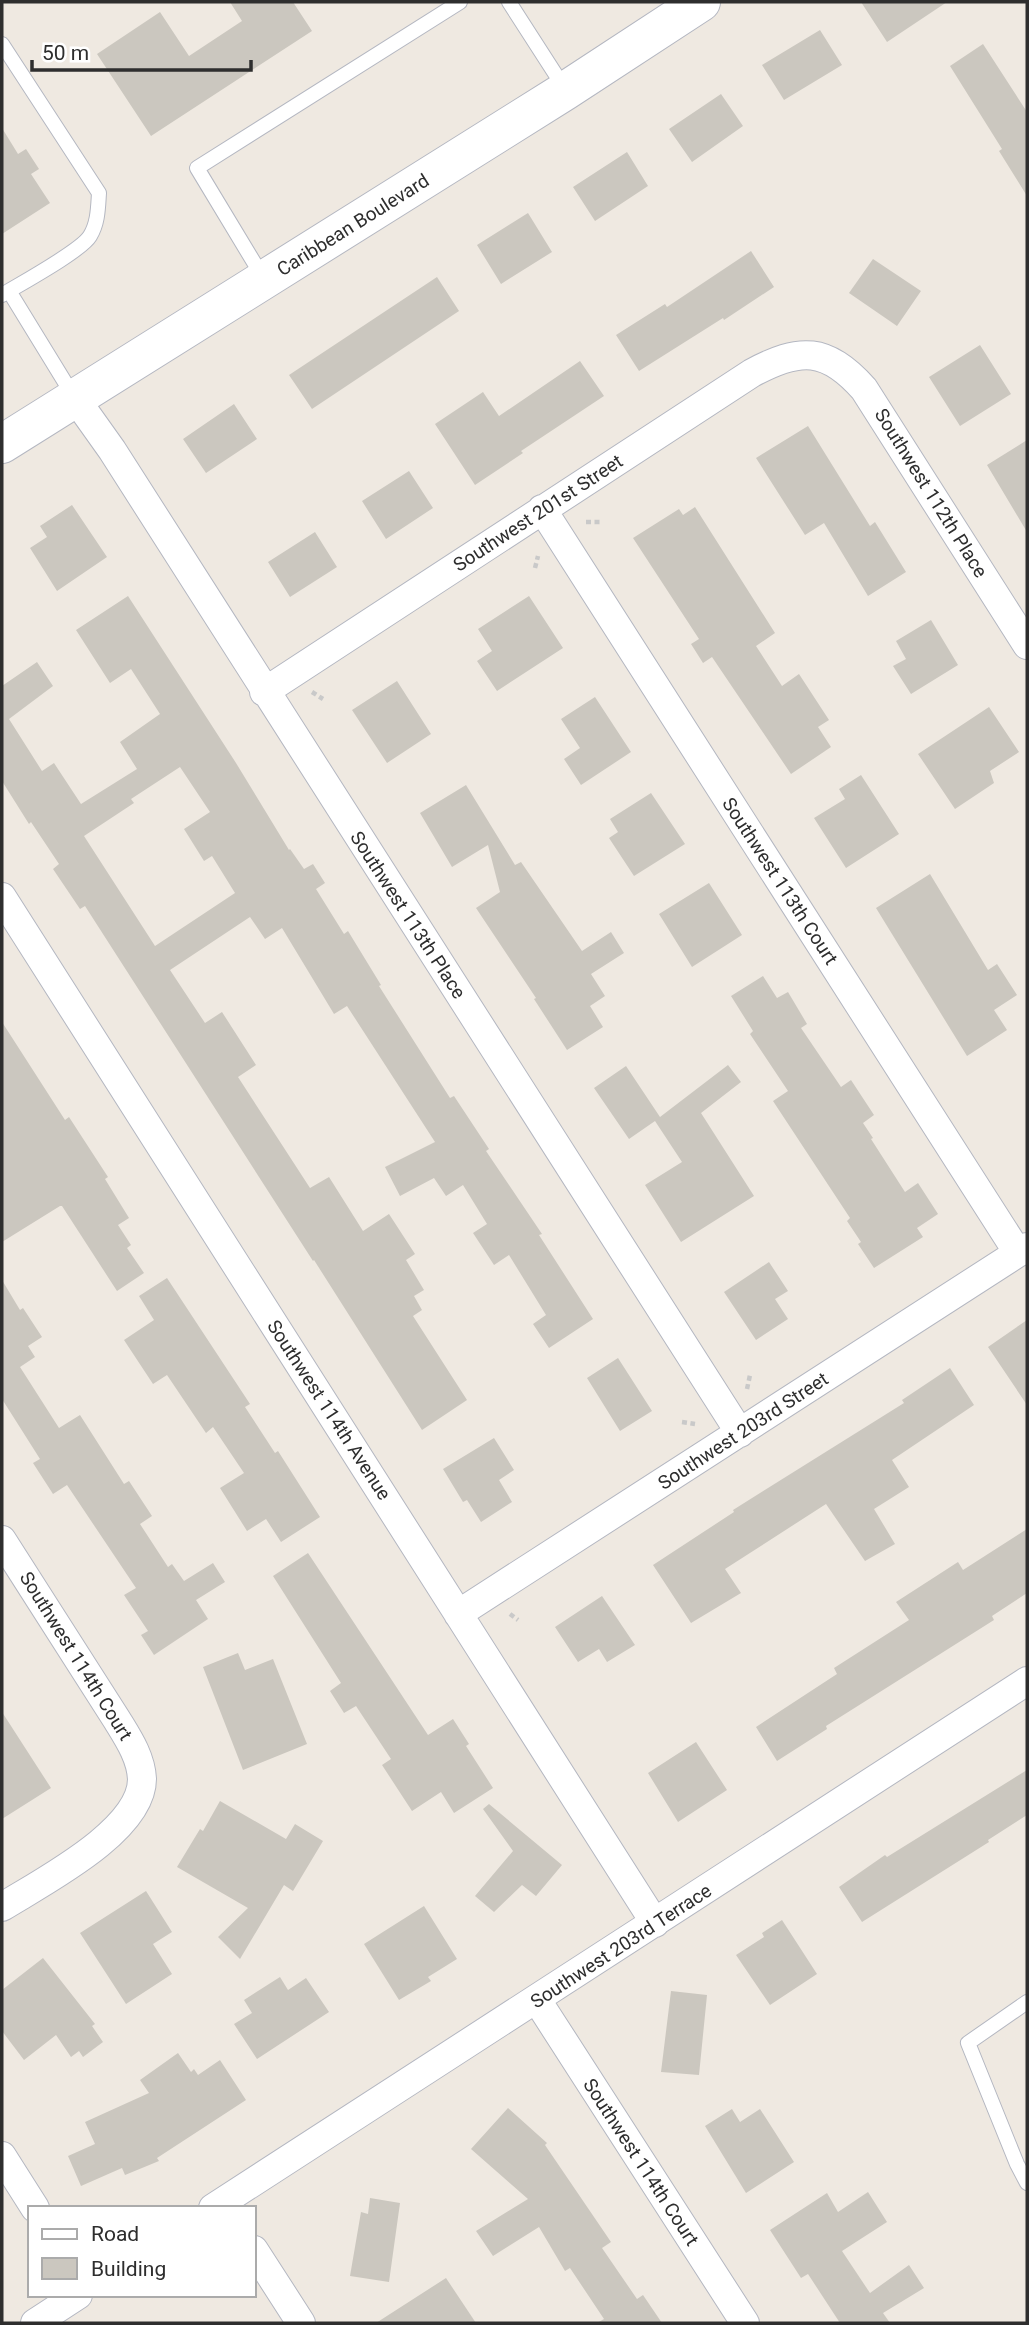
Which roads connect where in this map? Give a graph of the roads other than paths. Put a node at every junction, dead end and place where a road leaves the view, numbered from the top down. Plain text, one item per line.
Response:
1 (460, 2) edge
2 (509, 2) edge
3 (701, 2) edge
4 (2, 44) edge
5 (565, 90) junction
6 (265, 281) junction
7 (5, 293) edge
8 (819, 356) joint
9 (75, 398) junction
10 (2, 444) edge
11 (542, 509) junction
12 (1027, 645) edge
13 (264, 692) junction
14 (2, 897) edge
15 (1023, 1250) edge
16 (740, 1433) junction
17 (2, 1540) edge
18 (458, 1614) junction
19 (1027, 1681) edge
20 (2, 1907) edge
21 (655, 1923) junction
22 (537, 2000) junction
23 (1027, 2002) edge
24 (2, 2156) edge
25 (1027, 2183) edge
26 (34, 2206) edge
27 (221, 2206) edge
28 (256, 2253) edge
29 (75, 2297) edge
30 (35, 2323) edge
31 (301, 2323) edge
32 (744, 2323) edge

1 - 6 lane
2 - 5 lane
3 - 5 street, Caribbean Boulevard
4 - 7 lane
5 - 6 street, Caribbean Boulevard
6 - 9 street, Caribbean Boulevard
7 - 9 lane
8 - 11 street, Southwest 201st Street
8 - 12 street, Southwest 112th Place
9 - 10 street, Caribbean Boulevard
9 - 13 street, Southwest 113th Place
11 - 13 street, Southwest 201st Street
11 - 15 street, Southwest 113th Court
13 - 16 street, Southwest 113th Place
14 - 18 street, Southwest 114th Avenue
15 - 16 street, Southwest 203rd Street
16 - 18 street, Southwest 203rd Street
17 - 20 street, Southwest 114th Court
18 - 21 street, Southwest 114th Avenue
19 - 21 street, Southwest 203rd Terrace
21 - 22 street, Southwest 203rd Terrace
22 - 27 street, Southwest 203rd Terrace
22 - 32 street, Southwest 114th Court
23 - 25 lane
24 - 26 street
28 - 31 street
29 - 30 street

